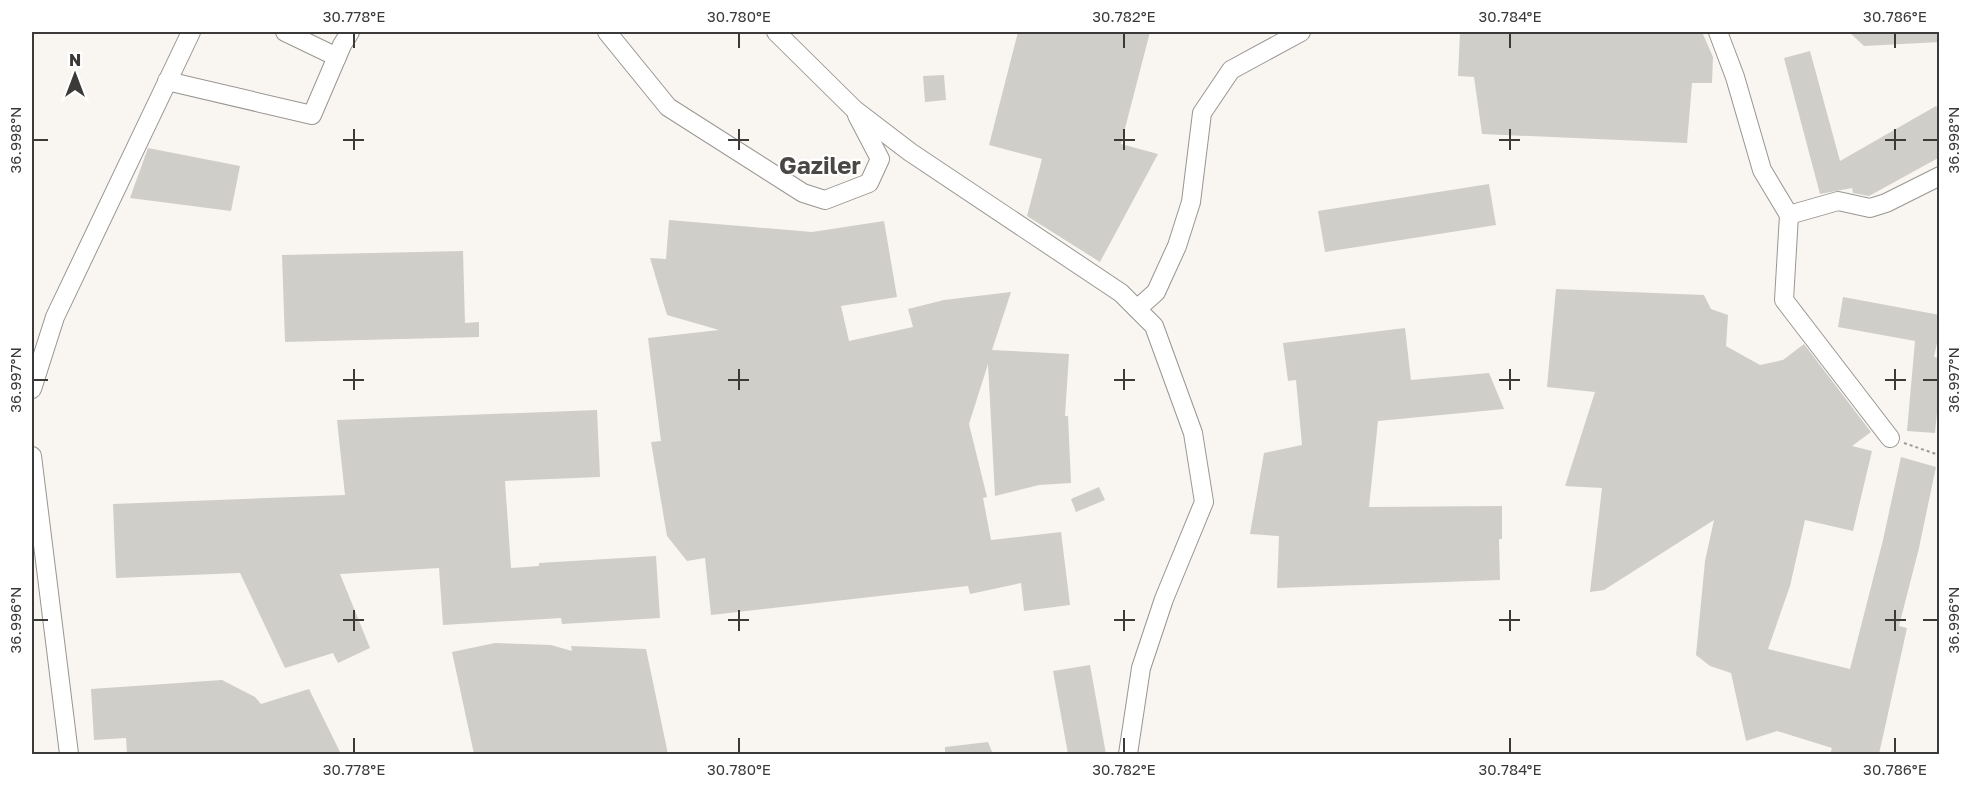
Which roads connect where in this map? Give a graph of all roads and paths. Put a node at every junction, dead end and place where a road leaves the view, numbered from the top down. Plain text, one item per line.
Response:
1 (191, 32) edge
2 (285, 32) edge
3 (350, 32) edge
4 (607, 32) edge
5 (776, 32) edge
6 (1301, 32) edge
7 (1718, 32) edge
8 (337, 57) junction
9 (167, 81) junction
10 (855, 110) junction
11 (1940, 176) edge
12 (1790, 215) junction
13 (1137, 309) junction
14 (32, 389) edge
15 (1890, 438) joint
16 (32, 456) edge
17 (1940, 458) edge
18 (69, 754) edge
19 (1128, 754) edge

1 - 9 street
2 - 8 street
3 - 8 street
4 - 10 street
5 - 10 street
6 - 13 street
7 - 12 street
8 - 9 street
9 - 14 street
10 - 13 street
11 - 12 street
12 - 15 street
13 - 19 street
15 - 17 path
16 - 18 street

